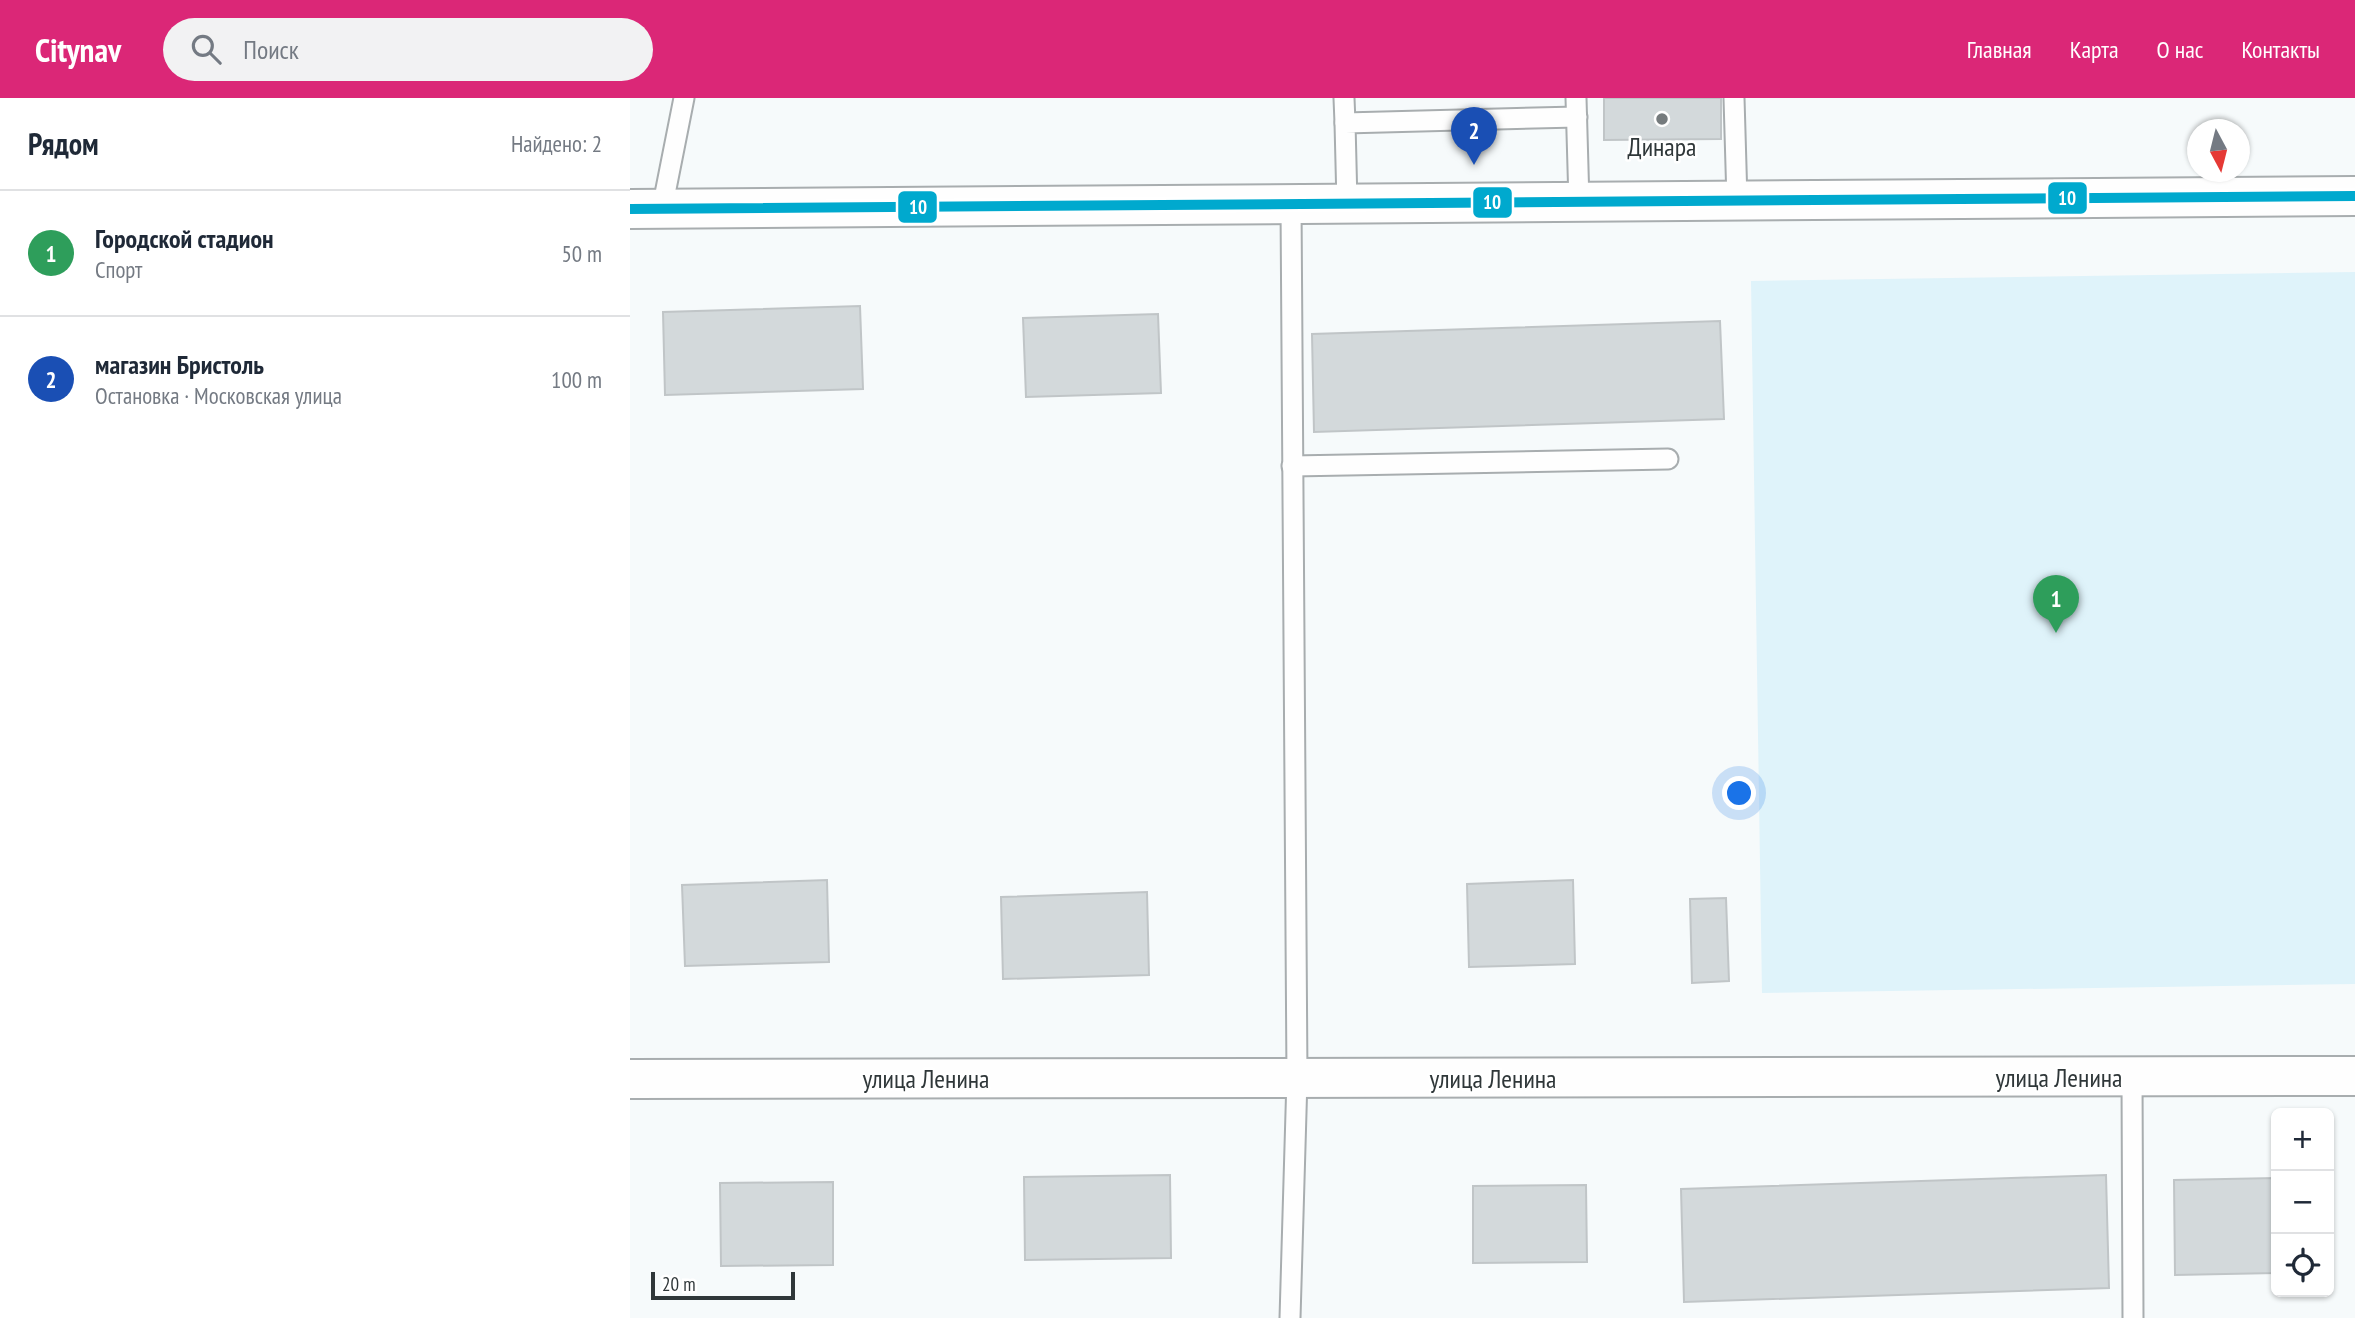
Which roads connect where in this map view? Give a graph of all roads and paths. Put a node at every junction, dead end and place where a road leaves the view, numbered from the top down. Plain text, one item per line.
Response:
1 (684, 98) edge
2 (1344, 98) edge
3 (1734, 98) edge
4 (1577, 107) edge
5 (1345, 123) junction
6 (2355, 196) edge
7 (1737, 201) junction
8 (1579, 203) junction
9 (1291, 204) junction
10 (1347, 204) junction
11 (646, 209) edge
12 (1668, 458) dead end
13 (1292, 466) junction
14 (2355, 1076) edge
15 (2132, 1077) junction
16 (1297, 1078) junction
17 (630, 1079) edge
18 (1290, 1318) edge
19 (2133, 1318) edge

1 - 11 lane
2 - 5 lane
3 - 7 lane
4 - 5 lane
4 - 8 lane
5 - 10 lane
6 - 7 street
7 - 8 street
8 - 10 street
9 - 10 street
9 - 11 street
9 - 13 lane
12 - 13 lane
13 - 16 lane
14 - 15 street, улица Ленина
15 - 16 street, улица Ленина
15 - 19 lane
16 - 17 street, улица Ленина
16 - 18 lane

